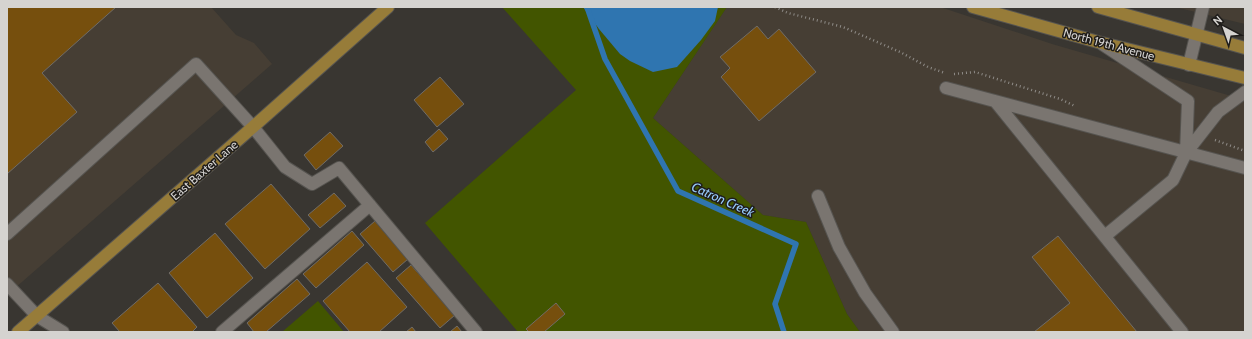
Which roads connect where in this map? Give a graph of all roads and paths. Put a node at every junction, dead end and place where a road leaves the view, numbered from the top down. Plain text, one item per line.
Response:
1 (388, 7) edge
2 (775, 7) edge
3 (973, 7) edge
4 (1098, 7) edge
5 (1203, 7) edge
6 (1197, 34) junction
7 (1098, 42) junction
8 (1245, 48) edge
9 (1189, 65) junction
10 (1245, 78) edge
11 (946, 88) dead end
12 (1245, 92) edge
13 (996, 101) junction
14 (1078, 107) dead end
15 (253, 127) junction
16 (1200, 136) junction
17 (1245, 150) edge
18 (1186, 153) junction
19 (1245, 168) edge
20 (818, 196) dead end
21 (370, 205) junction
22 (7, 234) edge
23 (1105, 236) junction
24 (7, 284) edge
25 (37, 316) junction
26 (18, 332) edge
27 (63, 332) edge
28 (222, 332) edge
29 (476, 332) edge
30 (893, 332) edge
31 (1182, 332) edge

1 - 15 main road, East Baxter Lane
2 - 14 path
3 - 7 main road, North 19th Avenue
4 - 6 main road
5 - 6 street
6 - 8 main road
6 - 9 street
7 - 9 main road, North 19th Avenue
7 - 18 street
9 - 10 main road, North 19th Avenue
11 - 13 street
12 - 16 street
13 - 18 street
13 - 23 street
15 - 21 street
15 - 22 street
15 - 25 main road, East Baxter Lane
16 - 17 path
16 - 18 street
18 - 19 street
18 - 23 street
20 - 30 street
21 - 28 street
21 - 29 street
23 - 31 street
24 - 25 street
25 - 26 main road, East Baxter Lane
25 - 27 street

